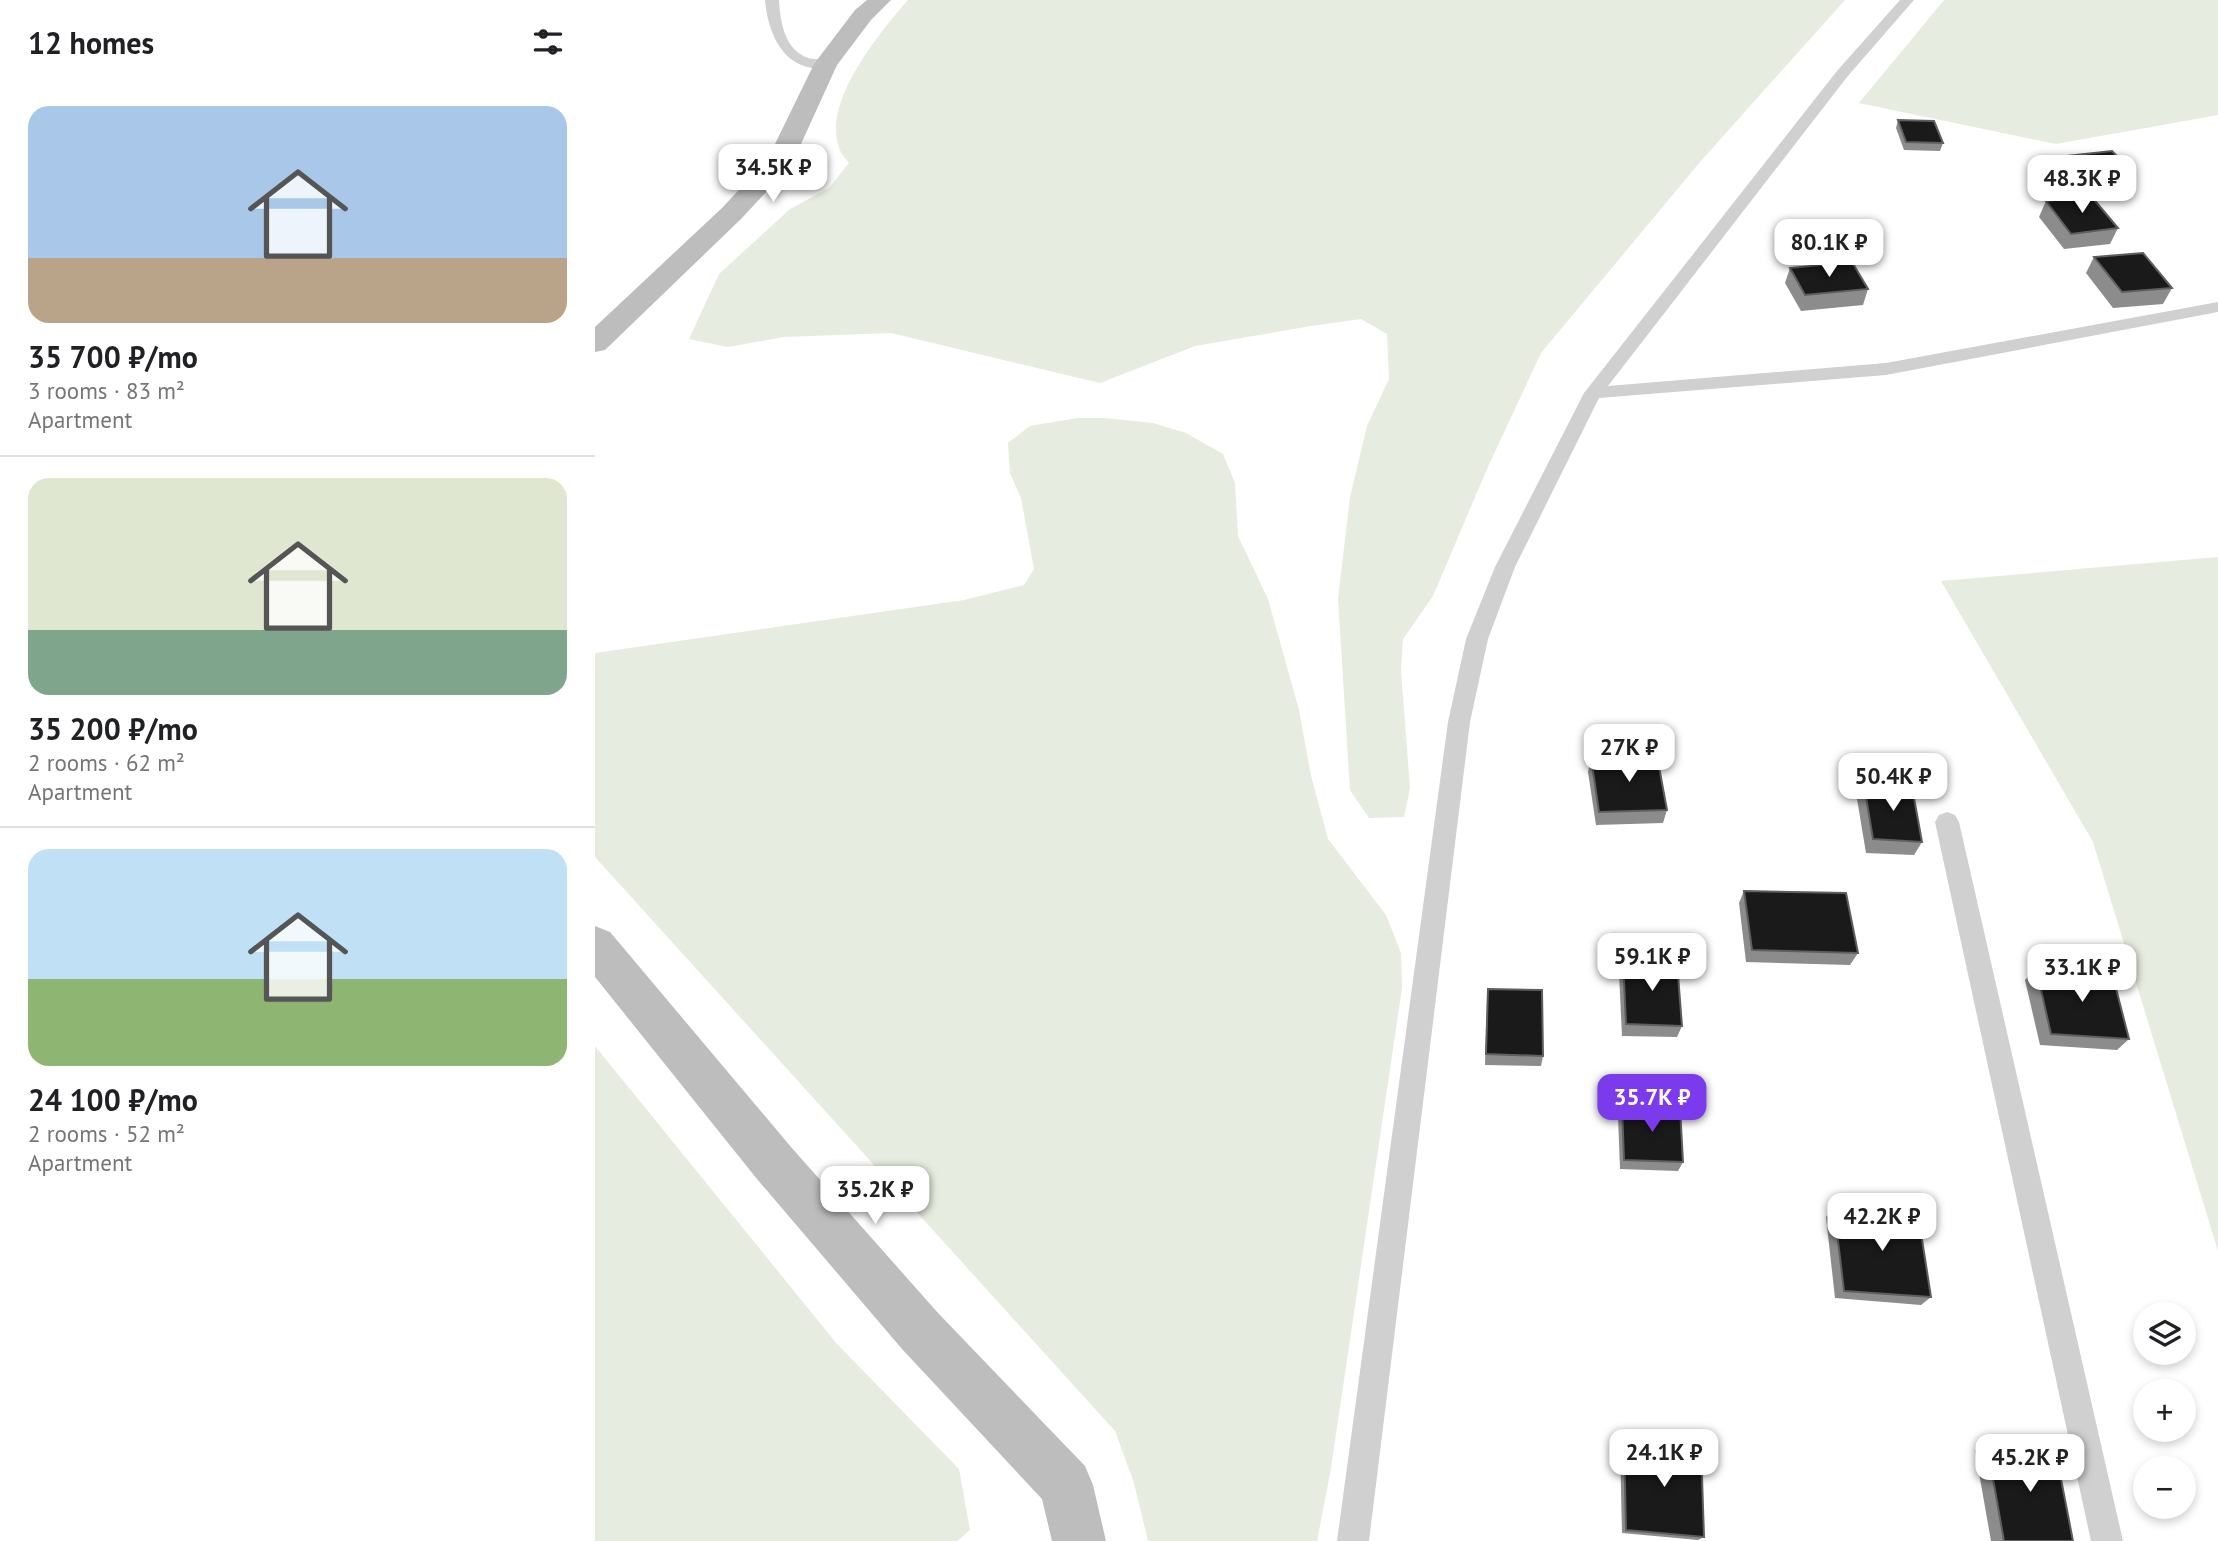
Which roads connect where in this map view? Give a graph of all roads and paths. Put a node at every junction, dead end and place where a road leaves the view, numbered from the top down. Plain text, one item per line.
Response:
1 (772, 0) edge
2 (880, 0) edge
3 (1907, 0) edge
4 (826, 64) junction
5 (2218, 307) edge
6 (595, 343) edge
7 (1593, 393) junction
8 (1947, 822) dead end
9 (595, 945) edge
10 (1079, 1541) edge
11 (1353, 1541) edge
12 (2106, 1541) edge

1 - 4 lane
2 - 4 main road
3 - 7 lane
4 - 6 main road
5 - 7 lane
7 - 11 lane
8 - 12 lane
9 - 10 main road

